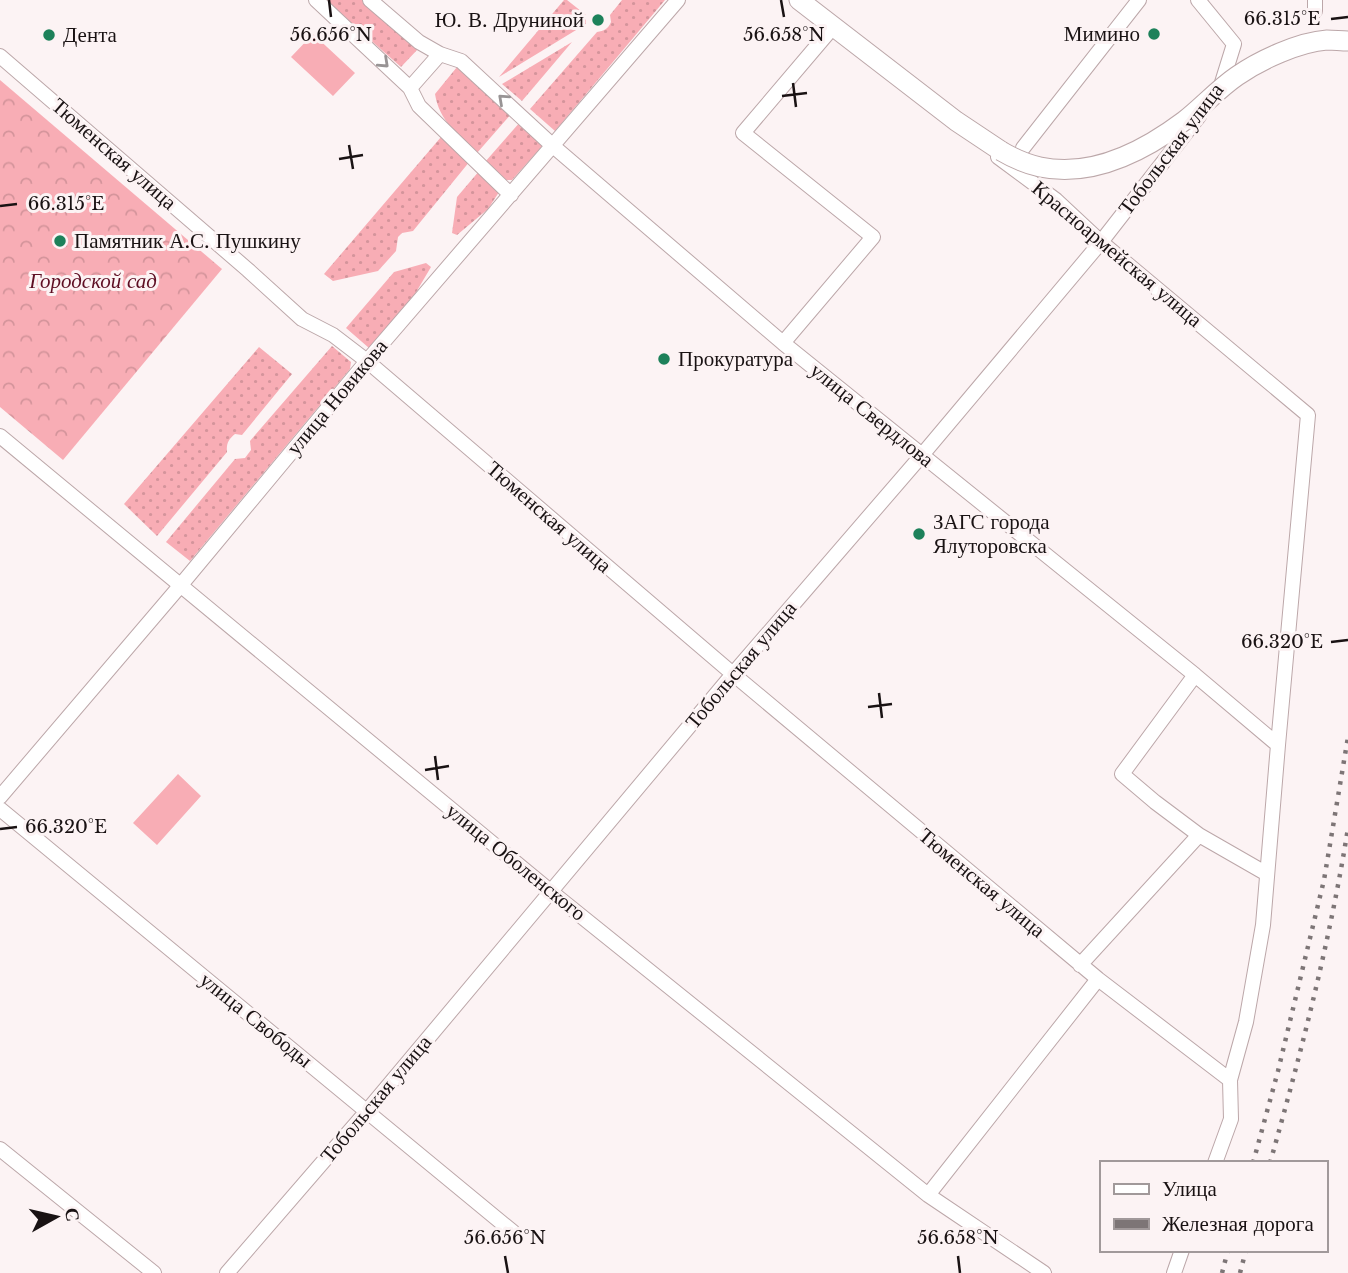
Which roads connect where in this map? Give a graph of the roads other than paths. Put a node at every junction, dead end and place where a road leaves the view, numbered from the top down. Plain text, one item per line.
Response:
1 (316, 0) edge
2 (370, 0) edge
3 (678, 0) edge
4 (799, 0) edge
5 (1139, 0) edge
6 (1198, 0) edge
7 (833, 27) junction
8 (1348, 41) edge
9 (440, 54) junction
10 (0, 56) edge
11 (410, 88) junction
12 (924, 97) junction
13 (553, 146) junction
14 (1023, 148) dead end
15 (511, 195) junction
16 (1101, 242) junction
17 (783, 343) junction
18 (367, 360) junction
19 (0, 436) edge
20 (922, 455) junction
21 (180, 586) junction
22 (733, 674) junction
23 (1195, 675) junction
24 (1278, 745) junction
25 (0, 797) edge
26 (0, 809) edge
27 (1199, 835) junction
28 (1267, 874) junction
29 (550, 891) junction
30 (1080, 965) junction
31 (1098, 979) junction
32 (1230, 1080) junction
33 (367, 1111) junction
34 (0, 1149) edge
35 (1216, 1161) edge
36 (928, 1195) junction
37 (513, 1232) dead end
38 (1181, 1252) edge
39 (154, 1273) edge
40 (227, 1273) edge
41 (1044, 1273) edge
42 (1174, 1273) edge

1 -> 11 street
2 - 9 street, улица Свердлова
3 - 13 street, улица Новикова
4 - 7 street, Красноармейская улица
5 - 14 street
6 - 16 street, Тобольская улица
7 - 12 street, Красноармейская улица
7 - 17 street
8 - 12 street, Красноармейская улица, bridge
9 - 11 street
13 -> 9 street, улица Свердлова
10 - 18 street, Тюменская улица
11 - 15 street
12 - 16 street, Красноармейская улица
13 - 15 street, улица Новикова
13 - 17 street, улица Свердлова
15 - 18 street, улица Новикова
16 - 20 street, Тобольская улица
16 - 24 street, Красноармейская улица
17 - 20 street, улица Свердлова
18 - 21 street, улица Новикова
18 - 22 street, Тюменская улица
19 - 21 street, улица Оболенского
20 - 22 street, Тобольская улица
20 - 23 street, улица Свердлова
21 - 25 street, улица Новикова
21 - 29 street, улица Оболенского
22 - 29 street, Тобольская улица
22 - 30 street, Тюменская улица
23 - 24 street, улица Свердлова
23 - 27 street
24 - 28 street
26 - 33 street, улица Свободы
27 - 28 street
27 - 30 street
28 - 32 street
29 - 33 street, Тобольская улица
29 - 36 street, улица Оболенского
30 - 31 street, Тюменская улица
31 - 32 street, Тюменская улица
31 - 36 street
32 - 35 street
33 - 37 street, улица Свободы
33 - 40 street, Тобольская улица
34 - 39 street
36 - 41 street, улица Оболенского
38 - 42 street

